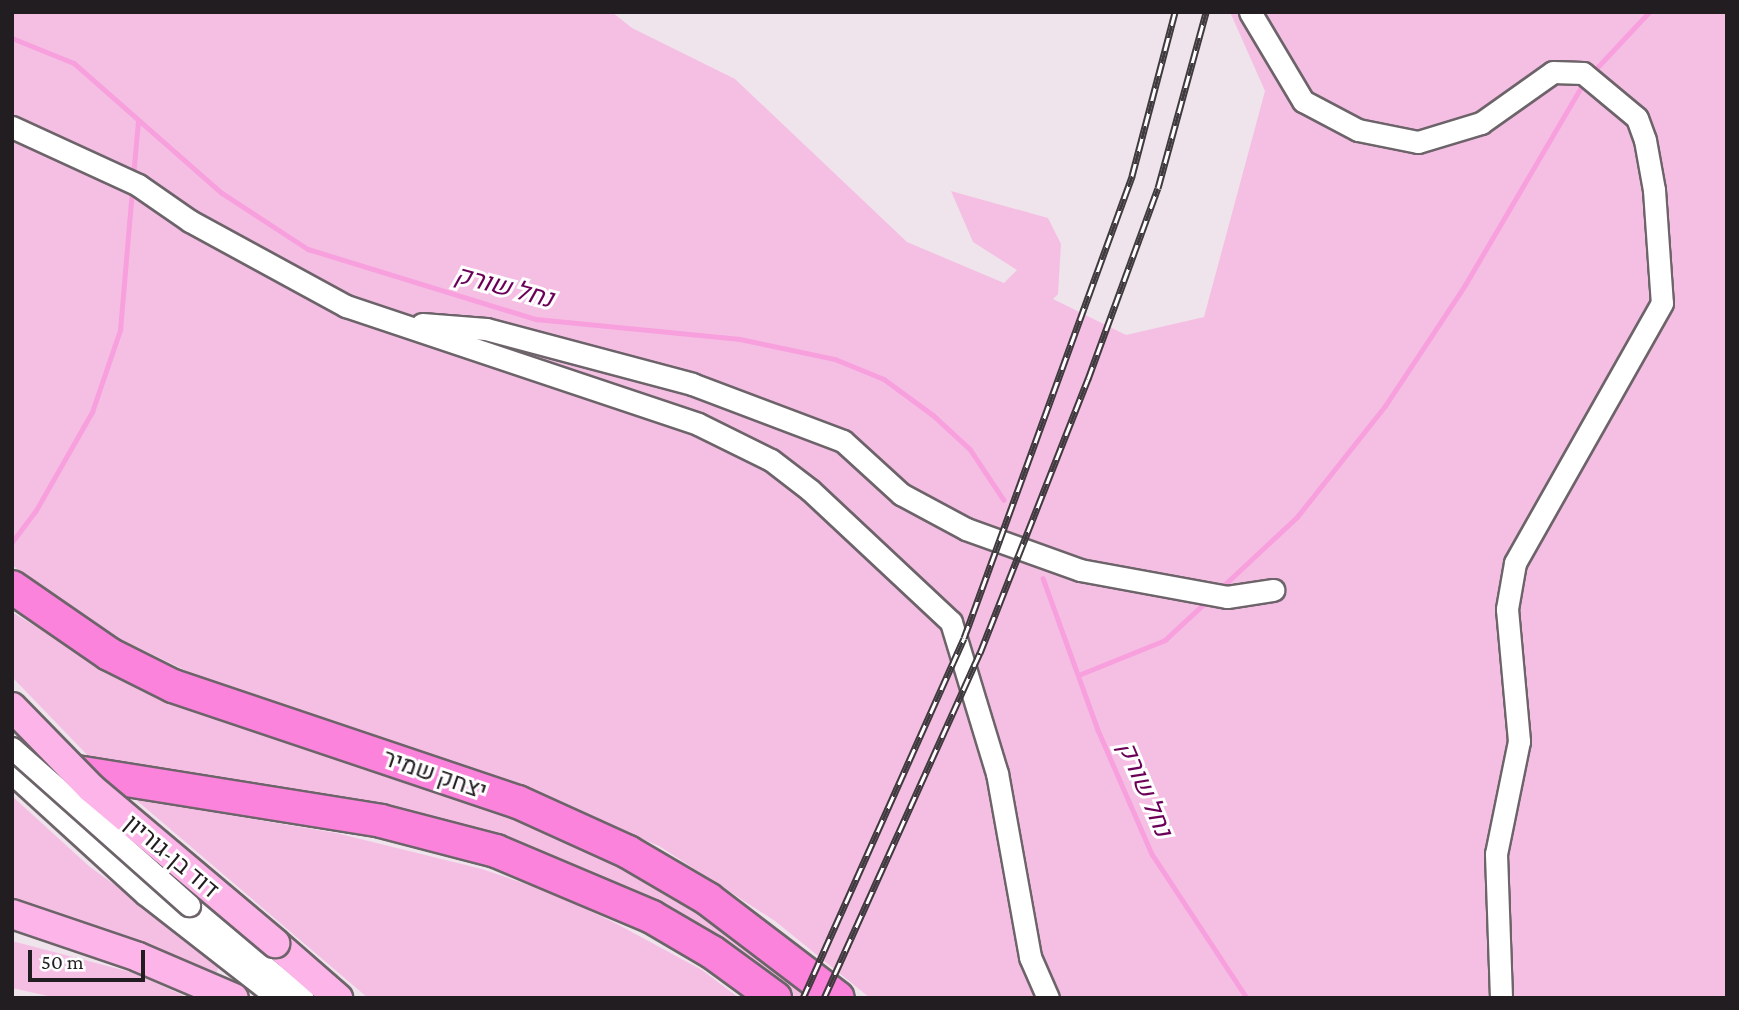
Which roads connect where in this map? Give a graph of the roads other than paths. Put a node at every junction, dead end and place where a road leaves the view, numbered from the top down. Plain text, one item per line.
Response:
1 (1250, 12) edge
2 (12, 127) edge
3 (387, 321) junction
4 (12, 587) edge
5 (1273, 590) dead end
6 (12, 707) edge
7 (12, 748) edge
8 (12, 760) edge
9 (12, 773) edge
10 (183, 912) junction
11 (12, 914) edge
12 (234, 998) edge
13 (278, 998) edge
14 (303, 998) edge
15 (338, 998) edge
16 (775, 998) edge
17 (838, 998) edge
18 (1048, 998) edge
19 (1501, 998) edge

1 - 19 street
2 - 3 street
3 - 5 street
3 - 18 street
4 - 17 highway, יצחק שמיר
6 - 15 main road, דוד בן-גוריון, bridge
7 - 10 street, bridge
8 - 16 highway
9 - 10 street
10 - 13 street
10 - 14 street
11 - 12 main road

